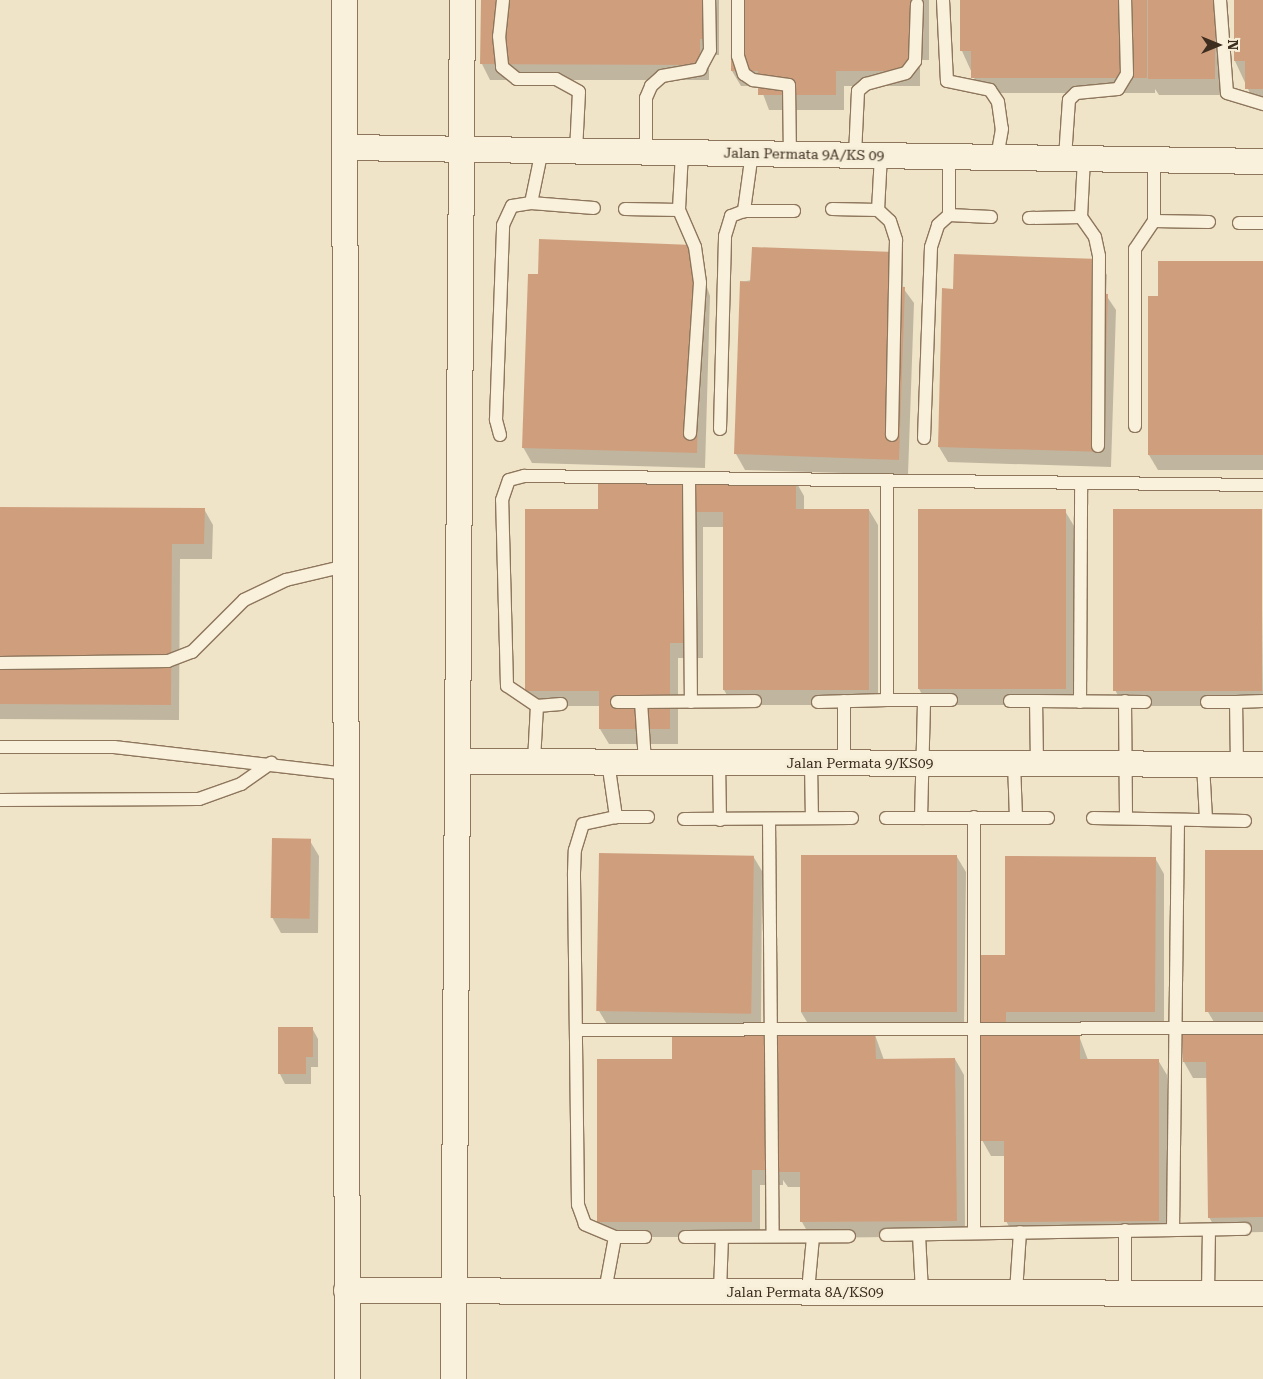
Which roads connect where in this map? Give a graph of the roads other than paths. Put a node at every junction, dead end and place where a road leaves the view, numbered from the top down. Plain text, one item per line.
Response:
1 (344, 0) edge
2 (462, 0) edge
3 (503, 0) edge
4 (709, 0) edge
5 (738, 0) edge
6 (943, 0) edge
7 (1125, 0) edge
8 (1220, 0) edge
9 (917, 4) dead end
10 (1263, 104) edge
11 (345, 148) junction
12 (461, 149) junction
13 (542, 150) junction
14 (576, 151) junction
15 (646, 152) junction
16 (682, 152) junction
17 (752, 153) junction
18 (790, 154) junction
19 (856, 155) junction
20 (881, 155) junction
21 (949, 156) junction
22 (997, 157) junction
23 (1075, 158) junction
24 (1154, 159) junction
25 (1263, 161) edge
26 (531, 203) junction
27 (594, 208) dead end
28 (626, 209) dead end
29 (832, 209) dead end
30 (679, 210) junction
31 (878, 210) junction
32 (744, 211) junction
33 (794, 211) dead end
34 (950, 215) junction
35 (990, 217) dead end
36 (1081, 217) junction
37 (1030, 218) dead end
38 (1154, 221) junction
39 (1210, 222) dead end
40 (1239, 223) dead end
41 (1263, 223) edge
42 (1135, 426) dead end
43 (720, 429) dead end
44 (690, 434) dead end
45 (500, 435) dead end
46 (892, 435) dead end
47 (924, 438) dead end
48 (1098, 446) dead end
49 (689, 479) junction
50 (887, 482) junction
51 (1081, 484) junction
52 (1263, 485) edge
53 (345, 566) junction
54 (0, 663) edge
55 (887, 700) junction
56 (924, 700) junction
57 (951, 700) dead end
58 (755, 701) dead end
59 (844, 701) junction
60 (1010, 701) dead end
61 (1036, 701) junction
62 (1125, 701) junction
63 (1263, 701) edge
64 (618, 702) dead end
65 (641, 702) junction
66 (691, 702) junction
67 (818, 702) dead end
68 (1080, 702) junction
69 (1145, 702) dead end
70 (1207, 702) dead end
71 (1236, 702) junction
72 (561, 704) dead end
73 (537, 706) junction
74 (0, 747) edge
75 (457, 761) junction
76 (534, 761) junction
77 (608, 762) junction
78 (645, 762) junction
79 (719, 762) junction
80 (272, 763) junction
81 (810, 763) junction
82 (844, 763) junction
83 (922, 763) junction
84 (1025, 763) junction
85 (1126, 764) junction
86 (1203, 764) junction
87 (1236, 764) junction
88 (1263, 764) edge
89 (348, 774) junction
90 (0, 800) edge
91 (616, 817) junction
92 (648, 817) dead end
93 (974, 817) junction
94 (1016, 817) junction
95 (812, 818) junction
96 (852, 818) dead end
97 (886, 818) dead end
98 (921, 818) junction
99 (1048, 818) dead end
100 (1093, 818) dead end
101 (1126, 818) junction
102 (684, 819) dead end
103 (770, 819) junction
104 (720, 820) junction
105 (1206, 820) junction
106 (1178, 821) junction
107 (1245, 821) dead end
108 (1263, 1028) edge
109 (576, 1030) junction
110 (1175, 1030) junction
111 (976, 1031) junction
112 (772, 1033) junction
113 (1245, 1229) dead end
114 (1125, 1230) junction
115 (1174, 1230) junction
116 (1209, 1230) junction
117 (974, 1232) junction
118 (1020, 1232) junction
119 (886, 1235) dead end
120 (918, 1235) junction
121 (773, 1236) junction
122 (813, 1236) junction
123 (849, 1236) dead end
124 (615, 1237) junction
125 (645, 1237) dead end
126 (685, 1237) dead end
127 (722, 1237) junction
128 (346, 1290) junction
129 (454, 1291) junction
130 (605, 1291) junction
131 (720, 1292) junction
132 (808, 1292) junction
133 (922, 1292) junction
134 (1016, 1292) junction
135 (1125, 1292) junction
136 (1208, 1292) junction
137 (1263, 1292) edge
138 (347, 1379) edge
139 (453, 1379) edge

1 - 11 street
2 - 12 street
3 - 14 lane
4 - 15 lane
5 - 18 lane
6 - 22 lane
7 - 23 lane
8 - 10 lane
9 - 19 lane
11 - 12 street, Jalan Permata 9A/KS 09
11 - 53 street
12 - 13 street, Jalan Permata 9A/KS 09
12 - 75 street
13 - 14 street, Jalan Permata 9A/KS 09
13 - 26 lane
14 - 15 street, Jalan Permata 9A/KS 09
15 - 16 street, Jalan Permata 9A/KS 09
16 - 17 street, Jalan Permata 9A/KS 09
16 - 30 lane
17 - 18 street, Jalan Permata 9A/KS 09
17 - 32 lane
18 - 19 street, Jalan Permata 9A/KS 09
19 - 20 street, Jalan Permata 9A/KS 09
20 - 21 street, Jalan Permata 9A/KS 09
20 - 31 lane
21 - 22 street, Jalan Permata 9A/KS 09
21 - 34 lane
22 - 23 street, Jalan Permata 9A/KS 09
23 - 24 street, Jalan Permata 9A/KS 09
23 - 36 lane
24 - 25 street, Jalan Permata 9A/KS 09
24 - 38 lane
26 - 27 lane
26 - 45 lane
28 - 30 lane
29 - 31 lane
30 - 44 lane
31 - 46 lane
32 - 33 lane
32 - 43 lane
34 - 35 lane
34 - 47 lane
36 - 37 lane
36 - 48 lane
38 - 39 lane
38 - 42 lane
40 - 41 lane
49 - 50 lane
49 - 66 lane
49 - 73 lane
50 - 51 lane
50 - 55 lane
51 - 52 lane
51 - 68 lane
53 - 54 lane
53 - 89 street
55 - 56 lane
55 - 59 lane
56 - 57 lane
56 - 83 lane
58 - 66 lane
59 - 67 lane
59 - 82 lane
60 - 61 lane
61 - 68 lane
61 - 84 lane
62 - 68 lane
62 - 69 lane
62 - 85 lane
63 - 71 lane
64 - 65 lane
65 - 66 lane
65 - 78 lane
70 - 71 lane
71 - 87 lane
72 - 73 lane
73 - 76 lane
74 - 80 lane
75 - 76 street, Jalan Permata 9/KS09
75 - 129 street
76 - 77 street, Jalan Permata 9/KS09
77 - 78 street, Jalan Permata 9/KS09
77 - 91 lane
78 - 79 street, Jalan Permata 9/KS09
79 - 81 street, Jalan Permata 9/KS09
79 - 104 lane
80 - 89 lane
80 - 90 lane
81 - 82 street, Jalan Permata 9/KS09
81 - 95 lane
82 - 83 street, Jalan Permata 9/KS09
83 - 84 street, Jalan Permata 9/KS09
83 - 98 lane
84 - 85 street, Jalan Permata 9/KS09
84 - 94 lane
85 - 86 street, Jalan Permata 9/KS09
85 - 101 lane
86 - 87 street, Jalan Permata 9/KS09
86 - 105 lane
87 - 88 street, Jalan Permata 9/KS09
89 - 128 street
91 - 92 lane
91 - 109 lane
93 - 94 lane
93 - 98 lane
93 - 111 lane
94 - 99 lane
95 - 96 lane
95 - 103 lane
97 - 98 lane
100 - 101 lane
101 - 106 lane
102 - 104 lane
103 - 104 lane
103 - 112 lane
105 - 106 lane
105 - 107 lane
106 - 110 lane
108 - 110 lane
109 - 112 lane
109 - 124 lane
110 - 111 lane
110 - 115 lane
111 - 112 lane
111 - 117 lane
112 - 121 lane
113 - 116 lane
114 - 115 lane
114 - 118 lane
114 - 135 lane
115 - 116 lane
116 - 136 lane
117 - 118 lane
117 - 120 lane
118 - 134 lane
119 - 120 lane
120 - 133 lane
121 - 122 lane
121 - 127 lane
122 - 123 lane
122 - 132 lane
124 - 125 lane
124 - 130 lane
126 - 127 lane
127 - 131 lane
128 - 129 street, Jalan Permata 8A/KS09
128 - 138 street
129 - 130 street, Jalan Permata 8A/KS09
129 - 139 street
130 - 131 street, Jalan Permata 8A/KS09
131 - 132 street, Jalan Permata 8A/KS09
132 - 133 street, Jalan Permata 8A/KS09
133 - 134 street, Jalan Permata 8A/KS09
134 - 135 street, Jalan Permata 8A/KS09
135 - 136 street, Jalan Permata 8A/KS09
136 - 137 street, Jalan Permata 8A/KS09

